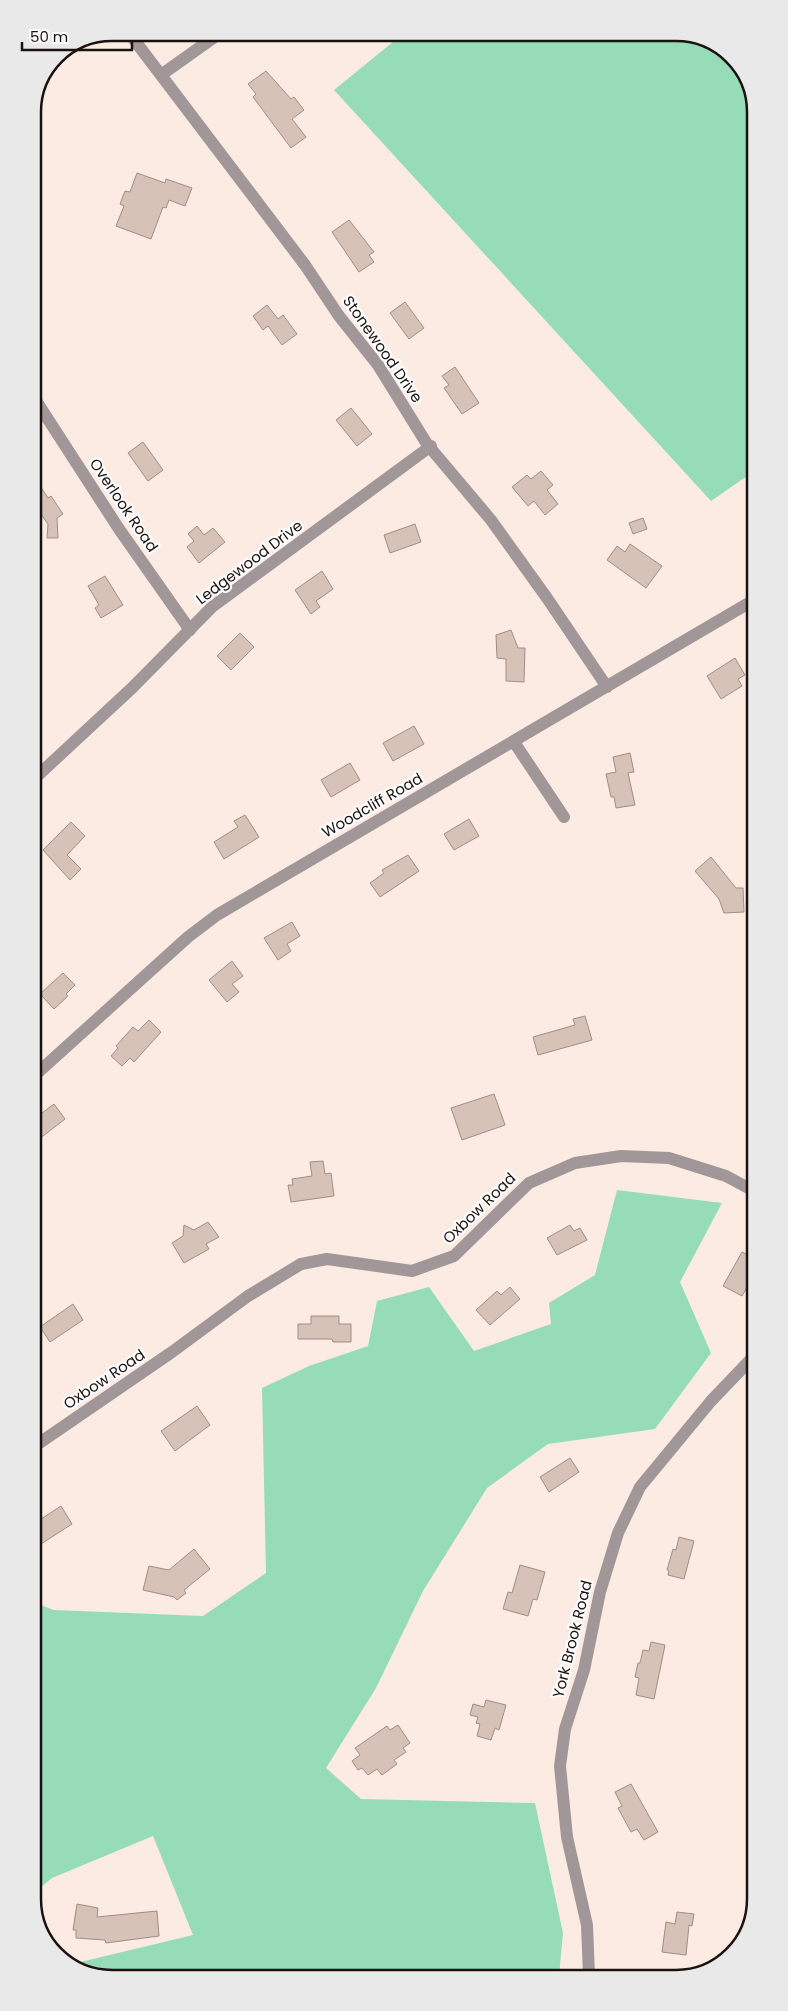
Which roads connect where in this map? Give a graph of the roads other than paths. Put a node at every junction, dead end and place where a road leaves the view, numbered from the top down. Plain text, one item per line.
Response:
1 (136, 41) edge
2 (208, 41) edge
3 (161, 75) junction
4 (41, 408) edge
5 (430, 446) junction
6 (747, 604) edge
7 (190, 630) junction
8 (607, 686) junction
9 (514, 742) junction
10 (41, 772) edge
11 (564, 816) dead end
12 (41, 1070) edge
13 (747, 1188) edge
14 (747, 1363) edge
15 (41, 1442) edge
16 (589, 1970) edge

1 - 3 street, Stonewood Drive
2 - 3 street
3 - 5 street, Stonewood Drive
4 - 7 street, Overlook Road
5 - 7 street, Ledgewood Drive
5 - 8 street, Stonewood Drive
6 - 8 street, Woodcliff Road
7 - 10 street, Ledgewood Drive
8 - 9 street, Woodcliff Road
9 - 11 street
9 - 12 street, Woodcliff Road
13 - 15 street, Oxbow Road
14 - 16 street, York Brook Road

